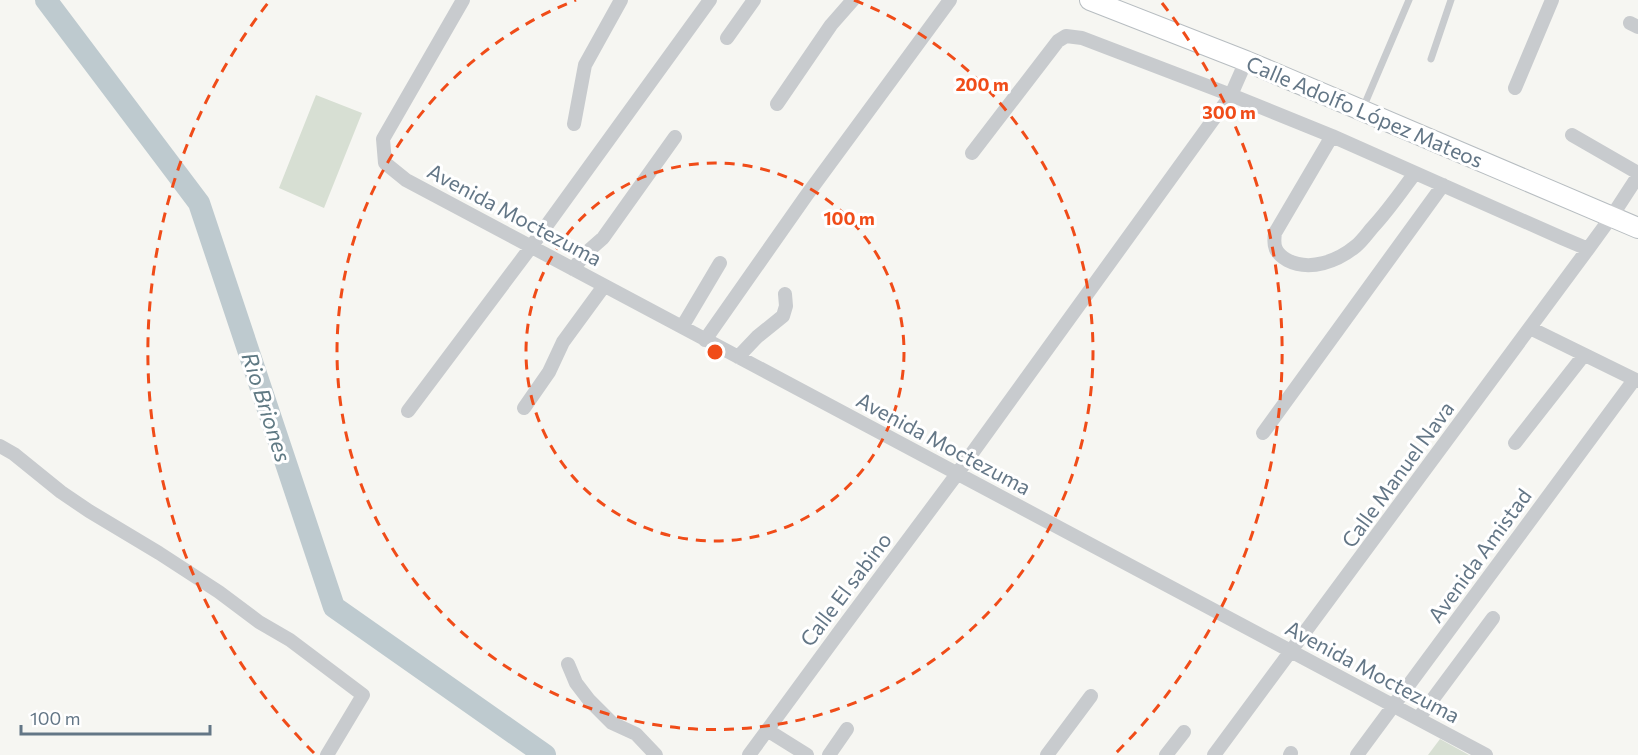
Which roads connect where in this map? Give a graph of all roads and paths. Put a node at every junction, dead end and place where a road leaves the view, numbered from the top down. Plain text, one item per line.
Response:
1 (463, 0) edge
2 (621, 0) edge
3 (710, 0) edge
4 (754, 0) edge
5 (853, 0) edge
6 (950, 0) edge
7 (1090, 0) edge
8 (1409, 0) edge
9 (1451, 0) edge
10 (1552, 0) edge
11 (727, 38) dead end
12 (1431, 59) dead end
13 (1246, 61) junction
14 (1515, 88) dead end
15 (1231, 95) junction
16 (777, 104) dead end
17 (1362, 110) junction
18 (574, 124) dead end
19 (1572, 135) dead end
20 (1332, 136) junction
21 (675, 137) dead end
22 (972, 153) dead end
23 (1415, 173) junction
24 (1638, 174) edge
25 (1443, 185) junction
26 (1612, 216) junction
27 (1638, 228) edge
28 (531, 247) junction
29 (1588, 249) junction
30 (720, 263) dead end
31 (573, 269) junction
32 (604, 286) junction
33 (785, 294) dead end
34 (682, 327) junction
35 (1530, 328) junction
36 (705, 340) junction
37 (1584, 355) junction
38 (738, 357) junction
39 (1636, 380) edge
40 (524, 408) dead end
41 (408, 411) dead end
42 (1263, 433) dead end
43 (1515, 443) dead end
44 (0, 446) edge
45 (957, 474) junction
46 (1494, 618) dead end
47 (1292, 652) junction
48 (568, 664) dead end
49 (1091, 696) dead end
50 (1394, 706) junction
51 (1418, 719) junction
52 (847, 729) dead end
53 (767, 730) junction
54 (1184, 732) dead end
55 (327, 755) edge
56 (656, 755) edge
57 (749, 755) edge
58 (807, 755) edge
59 (829, 755) edge
60 (1047, 755) edge
61 (1166, 755) edge
62 (1214, 755) edge
63 (1358, 755) edge
64 (1486, 755) edge

1 - 28 street, Avenida Moctezuma
2 - 18 street
3 - 28 street
4 - 11 street
5 - 16 street
6 - 36 street
7 - 13 main road, Calle Adolfo López Mateos
8 - 17 lane
9 - 12 lane
10 - 14 street
13 - 15 street, Calle El sabino
13 - 17 main road, Calle Adolfo López Mateos
15 - 20 street
15 - 22 street
15 - 45 street, Calle El sabino
17 - 26 main road, Calle Adolfo López Mateos
19 - 24 street
20 - 23 street
20 - 23 street
21 - 31 street
23 - 25 street
24 - 26 street, Calle Manuel Nava
25 - 29 street
25 - 42 street
26 - 27 main road, Calle Adolfo López Mateos
26 - 29 street, Calle Manuel Nava
28 - 31 street, Avenida Moctezuma
28 - 41 street
29 - 35 street, Calle Manuel Nava
30 - 34 street
31 - 32 street, Avenida Moctezuma
32 - 34 street, Avenida Moctezuma
32 - 40 street
33 - 38 street
34 - 36 street, Avenida Moctezuma
35 - 37 street
35 - 47 street, Calle Manuel Nava
36 - 38 street, Avenida Moctezuma
37 - 39 street
37 - 43 street
38 - 45 street, Avenida Moctezuma
39 - 50 street, Avenida Amistad
44 - 55 street
45 - 47 street, Avenida Moctezuma
45 - 53 street, Calle El sabino
46 - 51 street
47 - 50 street, Avenida Moctezuma
47 - 62 street, Calle Manuel Nava
48 - 56 street
49 - 60 street
50 - 51 street, Avenida Moctezuma
50 - 63 street, Avenida Amistad
51 - 64 street, Avenida Moctezuma
52 - 59 street
53 - 57 street, Calle El sabino
53 - 58 street
54 - 61 street

